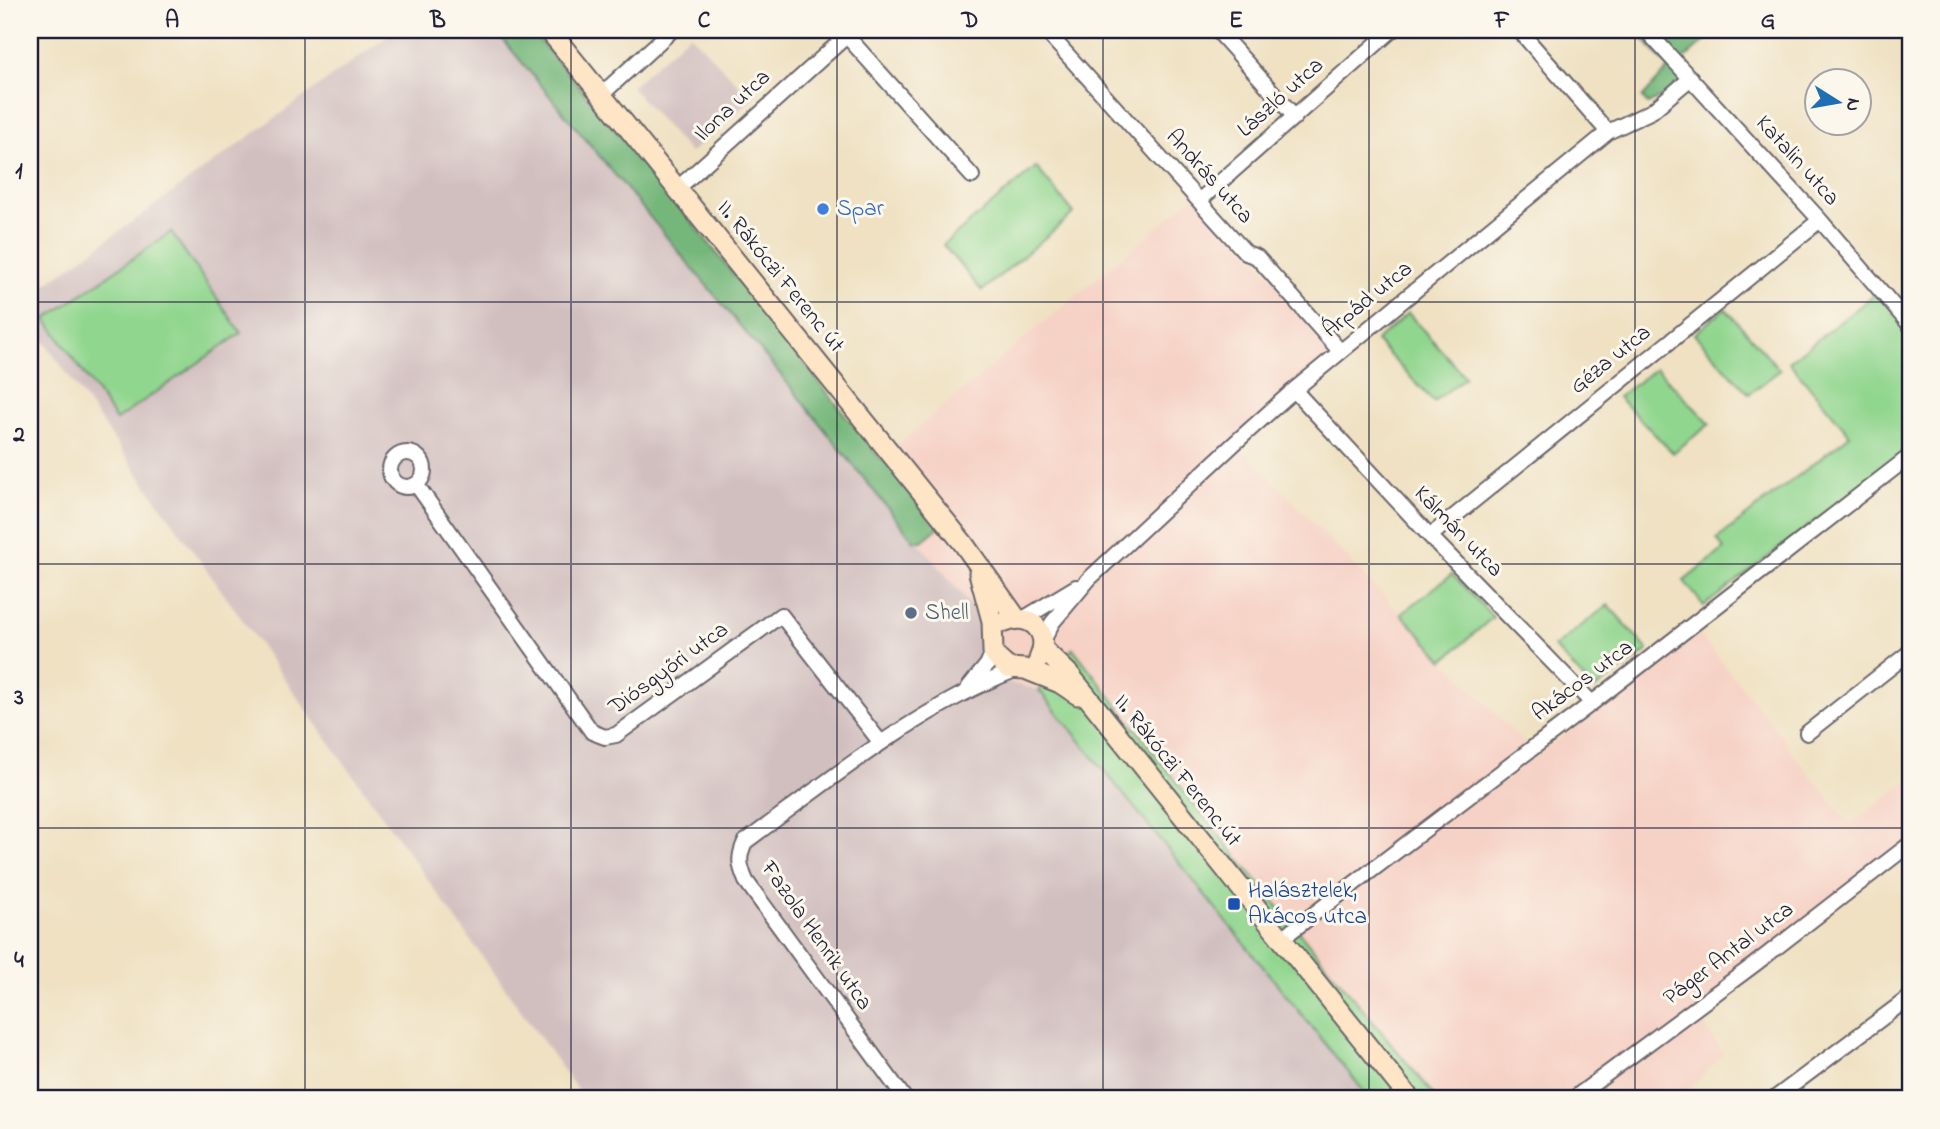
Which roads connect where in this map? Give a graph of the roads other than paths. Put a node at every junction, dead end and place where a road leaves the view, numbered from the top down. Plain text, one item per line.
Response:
1 (548, 30) edge
2 (672, 30) edge
3 (1045, 30) edge
4 (1217, 30) edge
5 (1519, 30) edge
6 (1646, 30) edge
7 (850, 32) edge
8 (1382, 33) edge
9 (1691, 78) junction
10 (602, 94) junction
11 (1295, 117) junction
12 (1608, 132) junction
13 (972, 176) dead end
14 (677, 189) junction
15 (1200, 200) junction
16 (1820, 220) junction
17 (1910, 325) edge
18 (1340, 351) junction
19 (1294, 390) junction
20 (1910, 456) edge
21 (416, 484) dead end
22 (1430, 536) junction
23 (973, 557) junction
24 (1089, 579) junction
25 (1020, 619) junction
26 (994, 644) junction
27 (1043, 645) junction
28 (1910, 652) edge
29 (1020, 669) junction
30 (966, 690) junction
31 (1091, 703) junction
32 (1592, 703) junction
33 (1807, 733) dead end
34 (881, 743) junction
35 (1910, 844) edge
36 (1281, 939) junction
37 (1910, 997) edge
38 (905, 1099) edge
39 (1410, 1099) edge
40 (1573, 1099) edge
41 (1774, 1099) edge

1 - 10 main road, II. Rákóczi Ferenc út
2 - 10 street
3 - 15 street, András utca
4 - 11 street
5 - 12 street
6 - 9 street, Katalin utca
7 - 13 street
7 - 14 street, Ilona utca
8 - 11 street, László utca
9 - 12 street, Árpád utca
9 - 16 street, Katalin utca
10 - 14 main road, II. Rákóczi Ferenc út
11 - 15 street, László utca
12 - 18 street, Árpád utca
14 - 23 main road, II. Rákóczi Ferenc út
15 - 18 street, András utca
16 - 17 street, Katalin utca
16 - 22 street, Géza utca
18 - 19 street, Árpád utca
19 - 22 street, Kálmán utca
19 - 24 street, Árpád utca
20 - 32 street, Akácos utca
21 - 34 street, Diósgyőri utca
22 - 32 street, Kálmán utca
23 - 25 main road, II. Rákóczi Ferenc út
23 - 26 main road, II. Rákóczi Ferenc út
24 - 25 street, Árpád utca
24 - 27 street, Árpád utca
25 - 26 main road
25 - 27 main road, II. Rákóczi Ferenc út
26 - 29 main road, II. Rákóczi Ferenc út
26 - 30 street
27 - 29 main road
27 - 31 main road, II. Rákóczi Ferenc út
28 - 33 street
29 - 30 street
29 - 31 main road, II. Rákóczi Ferenc út
30 - 34 street, Fazola Henrik utca
31 - 36 main road, II. Rákóczi Ferenc út
32 - 36 street, Akácos utca
34 - 38 street, Fazola Henrik utca
35 - 40 street, Páger Antal utca
36 - 39 main road, II. Rákóczi Ferenc út
37 - 41 street

